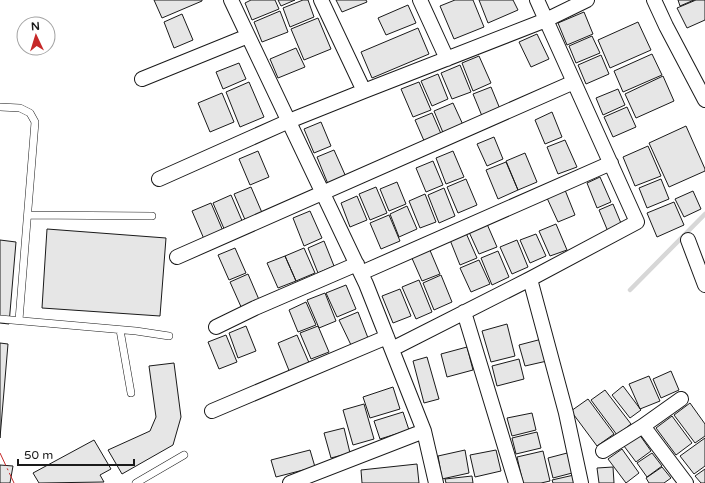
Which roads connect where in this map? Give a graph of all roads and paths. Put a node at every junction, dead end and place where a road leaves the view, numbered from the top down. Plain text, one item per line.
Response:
1 (231, 0) edge
2 (321, 0) edge
3 (420, 0) edge
4 (536, 0) edge
5 (587, 0) edge
6 (654, 0) edge
7 (546, 20) junction
8 (248, 36) junction
9 (447, 59) junction
10 (142, 79) dead end
11 (574, 82) junction
12 (364, 91) junction
13 (705, 100) edge
14 (0, 107) edge
15 (289, 121) junction
16 (611, 163) junction
17 (159, 179) dead end
18 (323, 193) junction
19 (28, 215) junction
20 (152, 216) dead end
21 (688, 240) dead end
22 (177, 257) dead end
23 (359, 269) junction
24 (530, 279) junction
25 (705, 286) edge
26 (464, 312) junction
27 (0, 319) edge
28 (19, 320) junction
29 (216, 327) dead end
30 (120, 330) junction
31 (169, 336) dead end
32 (389, 343) junction
33 (132, 393) dead end
34 (681, 398) dead end
35 (212, 411) dead end
36 (643, 426) junction
37 (424, 431) junction
38 (603, 451) dead end
39 (184, 455) dead end
40 (312, 479) edge
41 (136, 483) edge
42 (290, 483) edge
43 (436, 483) edge
44 (516, 483) edge
45 (581, 483) edge
46 (686, 483) edge

1 - 8 street
2 - 12 street
3 - 9 street
4 - 7 street
5 - 7 street
6 - 13 street
7 - 9 street
7 - 11 street
8 - 10 street
8 - 15 street
9 - 12 street
11 - 16 street
11 - 18 street
12 - 15 street
14 - 19 lane
15 - 17 street
15 - 18 street
16 - 23 street
16 - 24 street
18 - 22 street
18 - 23 street
19 - 20 lane
19 - 28 lane
21 - 25 street
23 - 29 street
23 - 32 street
24 - 26 street
24 - 45 street
26 - 32 street
26 - 44 street
27 - 28 lane
28 - 30 lane
30 - 31 lane
30 - 33 lane
32 - 35 street
32 - 37 street
34 - 36 street
36 - 38 street
36 - 46 street
37 - 40 street
37 - 43 street
39 - 41 lane
40 - 42 street

